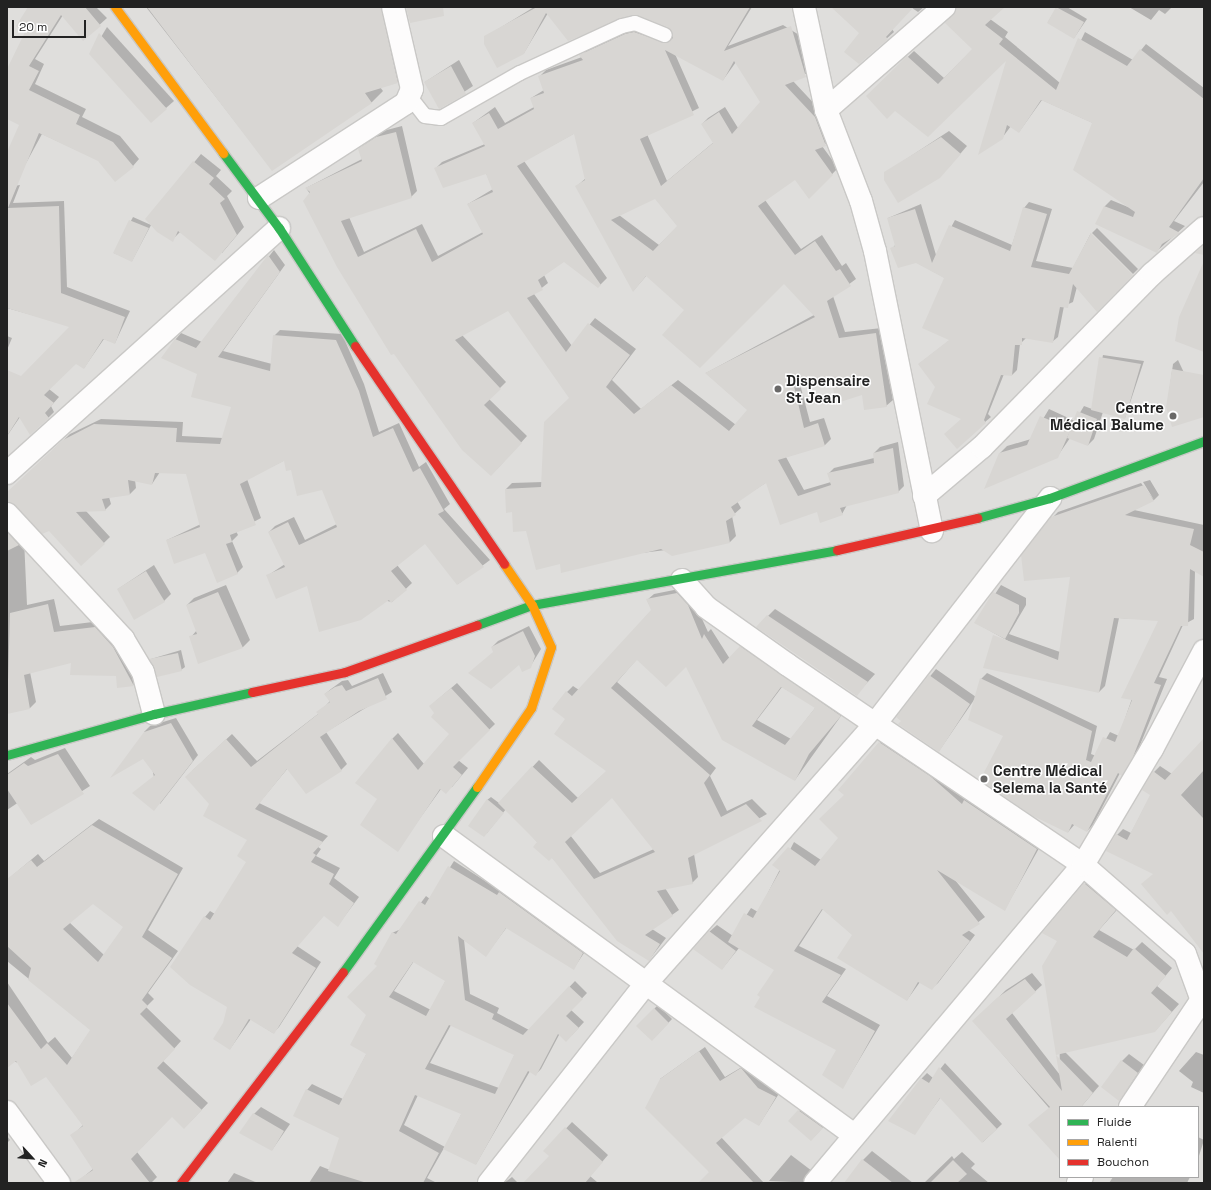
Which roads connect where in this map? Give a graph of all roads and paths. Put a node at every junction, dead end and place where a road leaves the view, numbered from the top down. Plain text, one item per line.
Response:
1 (115, 7) edge
2 (393, 7) edge
3 (804, 7) edge
4 (944, 7) edge
5 (665, 35) dead end
6 (410, 97) junction
7 (826, 110) junction
8 (259, 198) junction
9 (279, 228) junction
10 (1204, 228) edge
11 (1204, 441) edge
12 (7, 473) edge
13 (924, 496) junction
14 (1050, 498) junction
15 (7, 514) edge
16 (932, 531) junction
17 (682, 580) junction
18 (532, 605) junction
19 (1204, 651) edge
20 (154, 714) junction
21 (875, 724) junction
22 (7, 755) edge
23 (444, 836) junction
24 (1083, 865) junction
25 (648, 981) junction
26 (1202, 1004) edge
27 (1131, 1106) edge
28 (7, 1112) edge
29 (854, 1135) junction
30 (59, 1183) edge
31 (181, 1183) edge
32 (489, 1183) edge
33 (815, 1183) edge

1 - 8 street
2 - 6 street
3 - 7 street
4 - 7 street
5 - 6 lane
6 - 8 street
7 - 13 street
8 - 9 street
9 - 12 street
9 - 18 street
10 - 13 street
11 - 14 street
13 - 16 street
14 - 16 street
14 - 21 street
15 - 20 street
16 - 17 street
17 - 18 street
17 - 21 street
18 - 20 street
18 - 23 street
19 - 24 street
20 - 22 street
21 - 24 street
21 - 25 street
23 - 25 street
23 - 31 street
24 - 26 street
24 - 29 street
25 - 29 street
25 - 32 street
26 - 27 street
28 - 30 street
29 - 33 street

